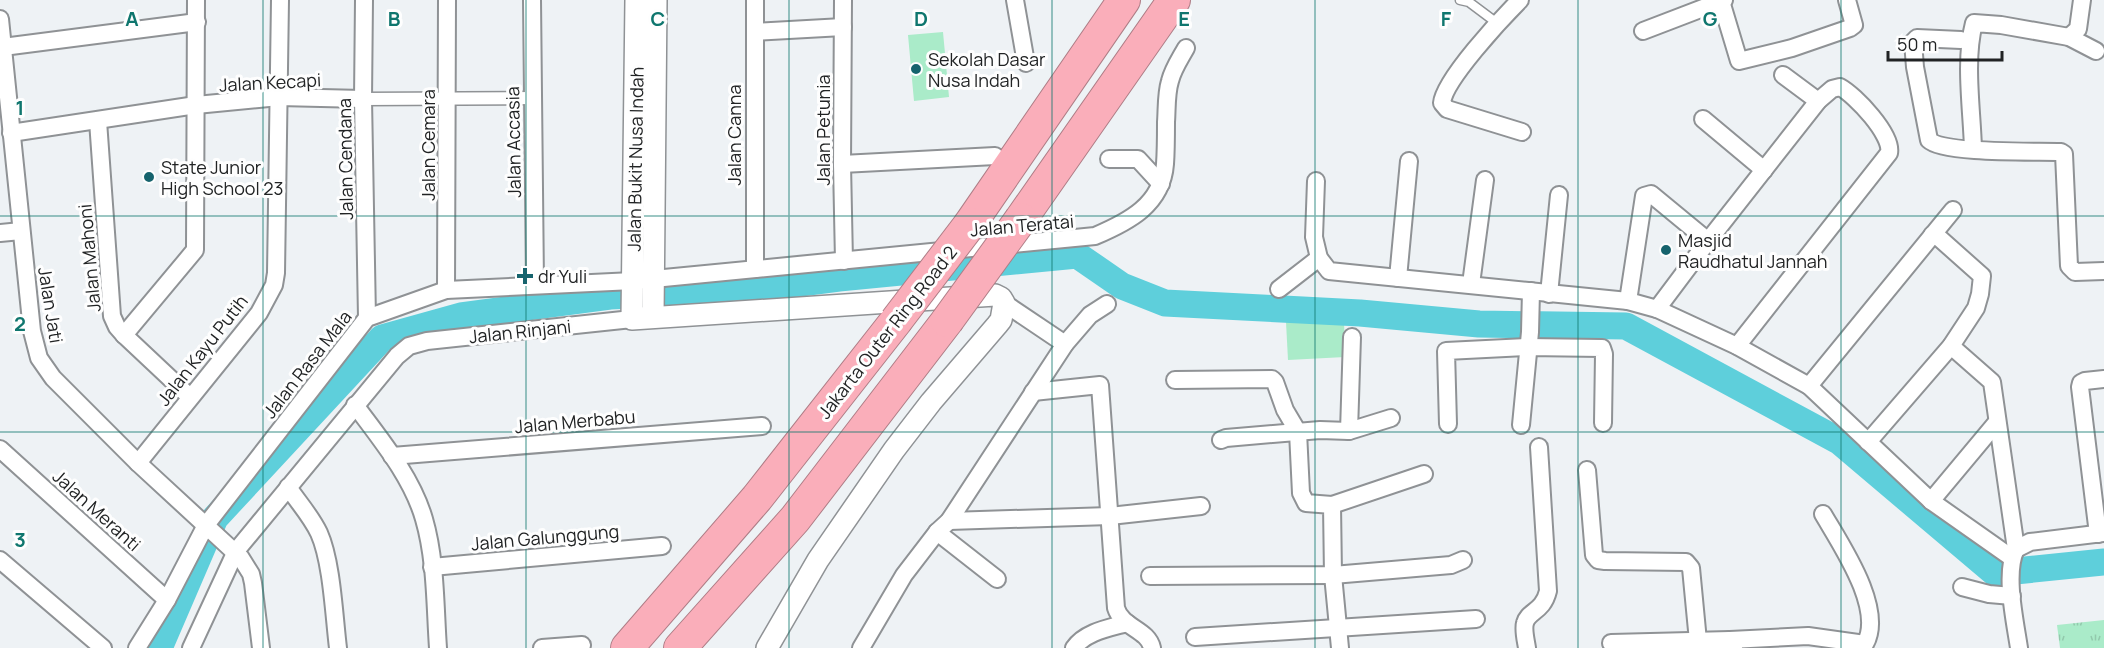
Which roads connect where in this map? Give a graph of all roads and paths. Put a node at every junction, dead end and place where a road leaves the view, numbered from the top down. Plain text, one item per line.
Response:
1 (196, 0) edge
2 (280, 0) edge
3 (364, 0) edge
4 (447, 0) edge
5 (532, 0) edge
6 (636, 0) edge
7 (656, 0) edge
8 (755, 0) edge
9 (843, 0) edge
10 (1015, 0) edge
11 (1124, 0) edge
12 (1174, 0) edge
13 (1460, 0) edge
14 (1520, 0) edge
15 (1723, 0) edge
16 (1847, 0) edge
17 (2082, 0) edge
18 (0, 19) edge
19 (196, 22) junction
20 (1497, 22) junction
21 (843, 27) junction
22 (754, 32) junction
23 (1643, 32) dead end
24 (2068, 36) junction
25 (1961, 40) dead end
26 (3, 47) junction
27 (1186, 48) dead end
28 (2096, 51) dead end
29 (1026, 63) dead end
30 (1783, 75) dead end
31 (279, 97) junction
32 (447, 98) junction
33 (532, 98) junction
34 (363, 99) junction
35 (1818, 101) junction
36 (196, 105) junction
37 (1703, 119) dead end
38 (99, 121) junction
39 (1522, 132) dead end
40 (11, 133) junction
41 (1973, 149) junction
42 (995, 156) dead end
43 (1109, 159) dead end
44 (1409, 161) dead end
45 (842, 164) junction
46 (1764, 170) junction
47 (1485, 180) dead end
48 (1316, 182) dead end
49 (1161, 184) junction
50 (1559, 195) dead end
51 (1953, 210) dead end
52 (21, 231) junction
53 (0, 233) edge
54 (1932, 236) junction
55 (1708, 241) junction
56 (1319, 258) junction
57 (844, 261) junction
58 (755, 269) junction
59 (2104, 271) edge
60 (1398, 278) junction
61 (654, 281) junction
62 (633, 283) junction
63 (535, 284) junction
64 (1471, 284) junction
65 (1279, 289) dead end
66 (446, 290) junction
67 (1550, 294) junction
68 (1531, 299) junction
69 (1628, 301) junction
70 (1004, 303) junction
71 (1107, 304) dead end
72 (1657, 309) junction
73 (642, 316) junction
74 (367, 318) junction
75 (124, 335) junction
76 (1352, 337) dead end
77 (1529, 340) junction
78 (1065, 344) junction
79 (1737, 346) junction
80 (1951, 346) junction
81 (2104, 379) edge
82 (1175, 380) dead end
83 (1809, 386) junction
84 (1033, 392) junction
85 (190, 397) junction
86 (355, 405) junction
87 (1391, 418) dead end
88 (1997, 422) junction
89 (1603, 423) dead end
90 (1448, 424) dead end
91 (1521, 425) dead end
92 (762, 426) dead end
93 (1349, 431) junction
94 (1298, 432) junction
95 (1221, 440) dead end
96 (1868, 442) junction
97 (1539, 447) dead end
98 (0, 449) edge
99 (392, 456) junction
100 (138, 463) junction
101 (1587, 470) dead end
102 (1424, 474) dead end
103 (288, 487) junction
104 (1931, 501) junction
105 (1332, 505) junction
106 (1201, 506) dead end
107 (1823, 514) dead end
108 (1110, 516) junction
109 (207, 526) junction
110 (943, 527) junction
111 (2101, 534) edge
112 (662, 546) dead end
113 (232, 548) junction
114 (2013, 555) junction
115 (0, 560) edge
116 (1463, 560) dead end
117 (432, 567) junction
118 (1333, 575) junction
119 (1150, 576) dead end
120 (997, 579) dead end
121 (1962, 587) dead end
122 (2012, 593) junction
123 (167, 600) junction
124 (1476, 619) dead end
125 (1127, 623) junction
126 (1338, 627) junction
127 (1195, 637) dead end
128 (1698, 641) junction
129 (1611, 643) dead end
130 (1732, 644) edge
131 (582, 645) dead end
132 (1864, 646) edge
133 (103, 648) edge
134 (137, 648) edge
135 (191, 648) edge
136 (261, 648) edge
137 (338, 648) edge
138 (438, 648) edge
139 (543, 648) edge
140 (627, 648) edge
141 (680, 648) edge
142 (767, 648) edge
143 (861, 648) edge
144 (1074, 648) edge
145 (1152, 648) edge
146 (1340, 648) edge
147 (1527, 648) edge
148 (2019, 648) edge

1 - 19 street
2 - 31 street, Jalan Kayu Putih
3 - 34 street, Jalan Cendana
4 - 32 street, Jalan Cemara
5 - 33 street, Jalan Accasia
6 - 62 street, Jalan Bukit Nusa Indah
7 - 61 street, Jalan Bukit Nusa Indah
8 - 22 street, Jalan Canna
9 - 21 street, Jalan Petunia
10 - 29 street
11 - 140 highway, Jakarta Outer Ring Road 2, bridge
12 - 141 highway, bridge
13 - 20 lane
14 - 20 street
15 - 16 street
15 - 23 street
17 - 24 street
18 - 26 street, Jalan Jati
19 - 26 street
19 - 36 street
20 - 39 street
21 - 22 street
21 - 45 street, Jalan Petunia
22 - 58 street, Jalan Canna
24 - 28 street
24 - 41 street
25 - 41 street
26 - 40 street, Jalan Jati
27 - 49 street, Jalan Teratai
30 - 35 street
31 - 34 street, Jalan Kecapi
31 - 36 street, Jalan Kecapi
31 - 85 street, Jalan Kayu Putih
32 - 33 street, Jalan Kecapi
32 - 34 street, Jalan Kecapi
32 - 66 street, Jalan Cemara
33 - 63 street, Jalan Accasia
34 - 74 street, Jalan Cendana
35 - 46 street
35 - 79 street
36 - 38 street, Jalan Kecapi
36 - 75 street
37 - 46 street
38 - 40 street, Jalan Kecapi
38 - 75 street, Jalan Mahoni
40 - 52 street, Jalan Jati
41 - 59 street
42 - 45 street
43 - 49 street
44 - 60 street
45 - 57 street, Jalan Petunia
46 - 55 street
47 - 64 street
48 - 56 street
49 - 57 street, Jalan Teratai
50 - 67 street
51 - 54 street
52 - 53 street
52 - 100 street, Jalan Jati
54 - 80 street
54 - 83 street
55 - 69 street
55 - 72 street
56 - 60 street
56 - 65 street
57 - 58 street, Jalan Teratai
58 - 61 street, Jalan Teratai
60 - 64 street
61 - 62 street, Jalan Rasa Mala
61 - 73 street, Jalan Bukit Nusa Indah
62 - 63 street, Jalan Rasa Mala
62 - 73 street, Jalan Bukit Nusa Indah
63 - 66 street, Jalan Rasa Mala
64 - 68 street
66 - 74 street, Jalan Rasa Mala
67 - 68 street
67 - 69 street
68 - 77 street
69 - 72 street
70 - 73 street, Jalan Rinjani
70 - 78 street
70 - 142 street
71 - 78 street
72 - 79 street
73 - 86 street, Jalan Rinjani
74 - 109 street, Jalan Rasa Mala
75 - 85 street, Jalan Mahoni
76 - 93 street
77 - 89 street
77 - 90 street
77 - 91 street
78 - 84 street
79 - 83 street
80 - 88 street
80 - 96 street
81 - 111 street
82 - 94 street
83 - 96 street
84 - 108 street
84 - 110 street
85 - 100 street, Jalan Kayu Putih
86 - 99 street
86 - 103 street, Jalan Rinjani
87 - 93 street
88 - 104 street
88 - 114 street
92 - 99 street, Jalan Merbabu
93 - 94 street
94 - 95 street
94 - 105 street
96 - 104 street
97 - 147 street
98 - 123 street, Jalan Meranti
99 - 117 street
100 - 109 street, Jalan Jati
101 - 128 street
102 - 105 street
103 - 113 street, Jalan Rinjani
103 - 137 street
104 - 114 street
105 - 118 street
106 - 108 street
107 - 132 street
108 - 110 street
108 - 125 street
109 - 113 street, Jalan Jati
109 - 123 street, Jalan Rasa Mala
110 - 120 street
110 - 143 street
111 - 114 street
112 - 117 street, Jalan Galunggung
113 - 135 street, Jalan Rinjani
113 - 136 street, Jalan Jati
114 - 122 street
115 - 133 street
116 - 118 street
117 - 138 street
118 - 119 street
118 - 126 street
121 - 122 street
122 - 148 street
123 - 134 street, Jalan Rasa Mala
124 - 126 street
125 - 144 street
125 - 145 street
126 - 127 street
126 - 146 street
128 - 129 street
128 - 130 street
130 - 132 street
131 - 139 street

